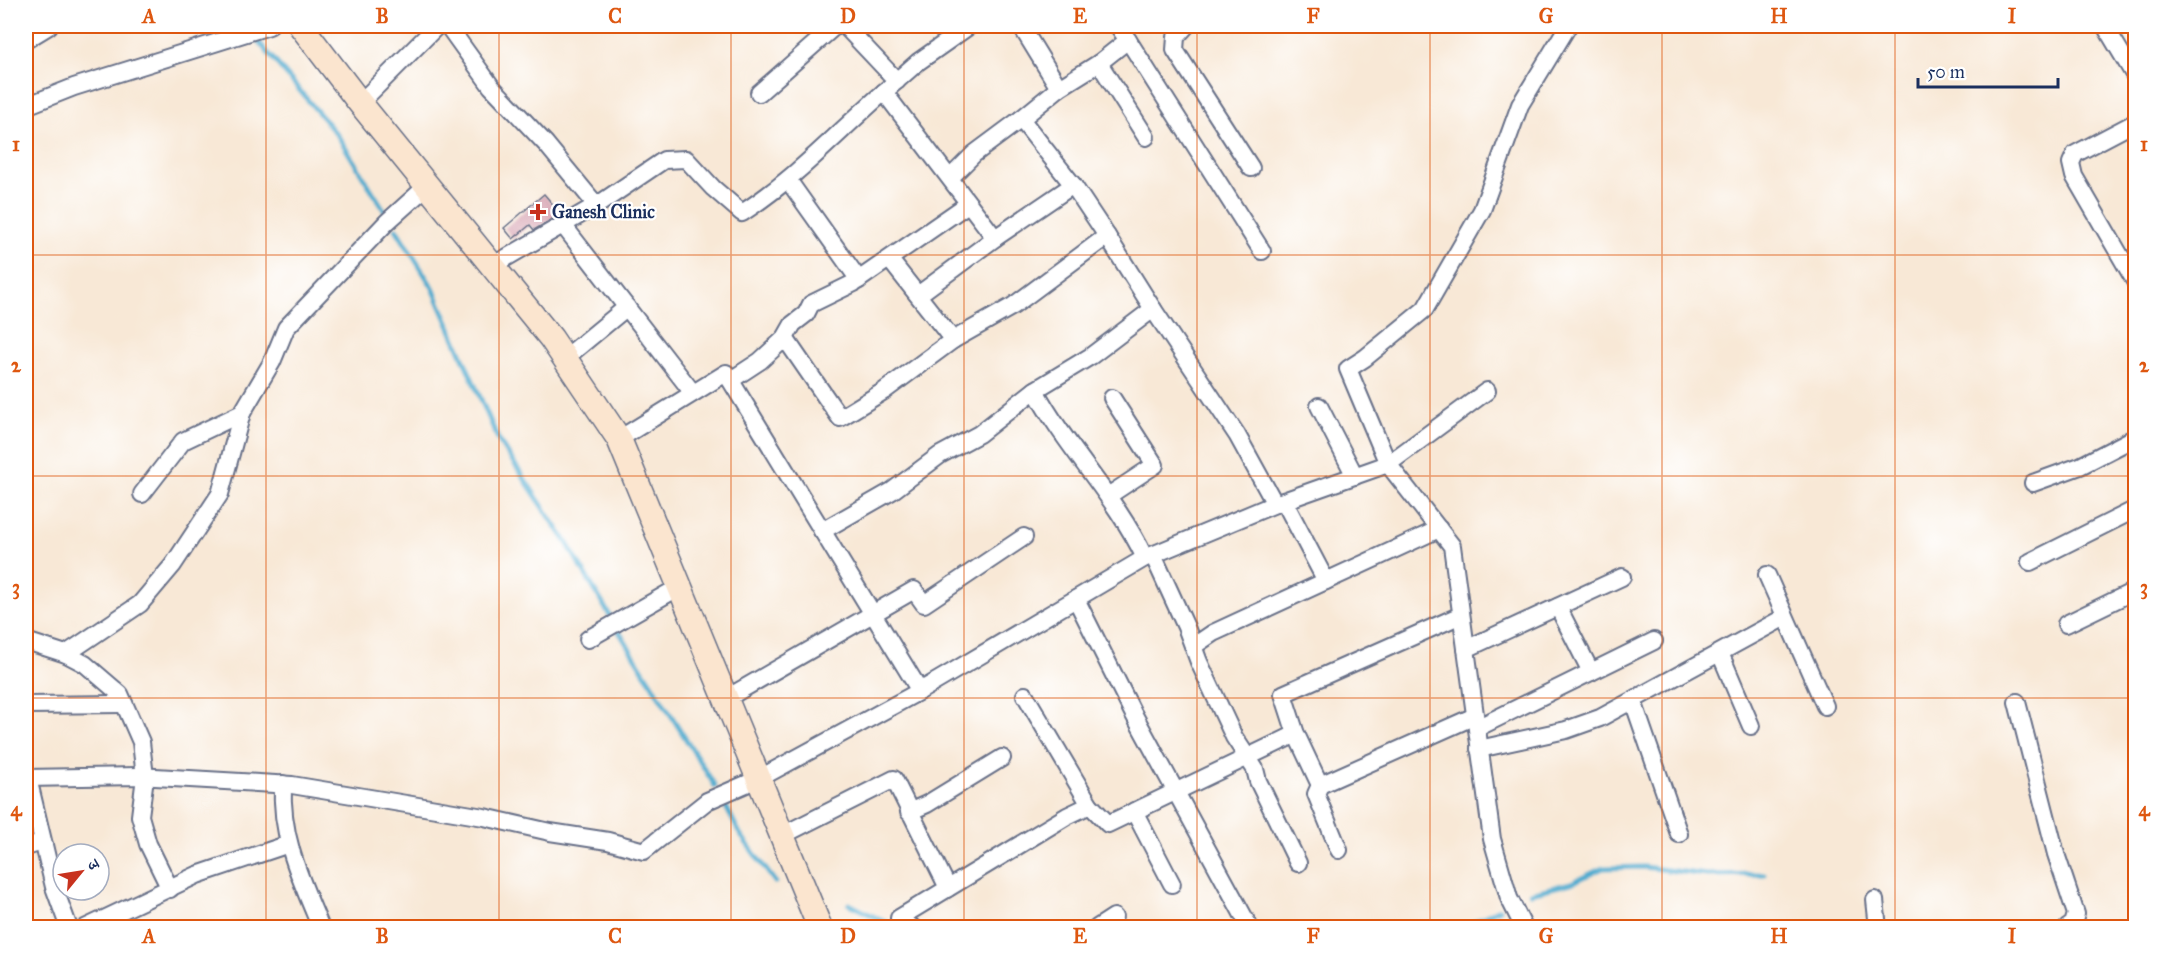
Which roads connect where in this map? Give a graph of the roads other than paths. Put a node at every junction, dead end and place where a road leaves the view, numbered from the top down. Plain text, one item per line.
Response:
1 (49, 26) edge
2 (269, 26) edge
3 (302, 26) edge
4 (436, 26) edge
5 (448, 26) edge
6 (835, 26) edge
7 (845, 26) edge
8 (969, 26) edge
9 (1021, 26) edge
10 (1118, 26) edge
11 (1186, 26) edge
12 (1568, 26) edge
13 (2105, 26) edge
14 (26, 40) edge
15 (1128, 40) junction
16 (1099, 63) junction
17 (2136, 78) edge
18 (890, 86) junction
19 (1059, 88) junction
20 (759, 93) dead end
21 (360, 103) junction
22 (26, 106) edge
23 (1021, 118) junction
24 (2136, 122) edge
25 (1146, 137) dead end
26 (1251, 168) dead end
27 (950, 178) junction
28 (788, 180) junction
29 (1073, 185) junction
30 (427, 186) junction
31 (968, 204) junction
32 (597, 206) junction
33 (563, 225) junction
34 (1107, 236) junction
35 (994, 238) junction
36 (1262, 251) dead end
37 (890, 260) junction
38 (2131, 264) edge
39 (492, 266) junction
40 (859, 280) junction
41 (2136, 283) edge
42 (918, 295) junction
43 (627, 307) junction
44 (1153, 309) junction
45 (784, 338) junction
46 (953, 340) junction
47 (564, 359) junction
48 (731, 380) junction
49 (1035, 390) junction
50 (1487, 391) dead end
51 (693, 393) junction
52 (1112, 398) dead end
53 (1319, 406) dead end
54 (242, 413) junction
55 (2136, 437) edge
56 (619, 439) junction
57 (1388, 464) junction
58 (1354, 476) junction
59 (2033, 483) dead end
60 (142, 494) dead end
61 (1108, 496) junction
62 (1279, 502) junction
63 (2136, 509) edge
64 (1439, 529) junction
65 (822, 531) junction
66 (1024, 537) dead end
67 (1149, 556) junction
68 (2030, 562) dead end
69 (1767, 575) dead end
70 (1622, 577) dead end
71 (1326, 581) junction
72 (681, 586) junction
73 (2136, 590) edge
74 (1076, 599) junction
75 (1557, 607) junction
76 (872, 612) junction
77 (1461, 615) junction
78 (1785, 617) junction
79 (2066, 624) dead end
80 (588, 639) dead end
81 (26, 641) edge
82 (1654, 641) dead end
83 (1194, 646) junction
84 (1466, 649) junction
85 (1720, 652) junction
86 (66, 654) junction
87 (1591, 672) junction
88 (920, 692) junction
89 (1025, 695) dead end
90 (727, 698) junction
91 (1633, 701) junction
92 (2017, 702) dead end
93 (124, 704) junction
94 (26, 705) edge
95 (1825, 706) dead end
96 (1476, 722) junction
97 (1751, 726) dead end
98 (1296, 734) junction
99 (1479, 748) junction
100 (1248, 757) junction
101 (1002, 758) dead end
102 (145, 777) junction
103 (27, 778) edge
104 (760, 778) junction
105 (283, 784) junction
106 (1320, 785) junction
107 (1176, 791) junction
108 (1090, 805) junction
109 (1134, 811) junction
110 (909, 812) junction
111 (1678, 834) dead end
112 (783, 835) junction
113 (42, 843) junction
114 (289, 844) junction
115 (26, 847) edge
116 (1339, 850) dead end
117 (1298, 863) dead end
118 (1172, 884) dead end
119 (948, 888) junction
120 (170, 889) junction
121 (1875, 900) dead end
122 (1114, 917) dead end
123 (69, 927) edge
124 (85, 927) edge
125 (321, 927) edge
126 (820, 927) edge
127 (914, 927) edge
128 (1096, 927) edge
129 (1250, 927) edge
130 (1524, 927) edge
131 (1878, 927) edge
132 (2067, 927) edge

1 - 14 street
2 - 22 street
3 - 21 street
4 - 21 street
5 - 32 street
6 - 20 street
7 - 18 street
8 - 18 street
9 - 19 street
10 - 15 street
11 - 26 street
12 - 57 street
13 - 17 street
15 - 16 street
15 - 36 street
16 - 19 street
16 - 25 street
18 - 27 street
18 - 28 street
19 - 23 street
21 - 30 street
23 - 27 street
23 - 29 street
24 - 38 street
27 - 31 street
28 - 32 street
28 - 40 street
29 - 34 street
29 - 35 street
30 - 39 street
30 - 54 street
31 - 35 street
31 - 37 street
32 - 33 street
33 - 39 street
33 - 43 street
34 - 44 street
34 - 46 street
35 - 42 street
37 - 40 street
37 - 42 street
38 - 41 street
39 - 47 street
40 - 45 street
42 - 46 street
43 - 47 street
43 - 51 street
44 - 49 street
44 - 62 street
45 - 46 street
45 - 48 street
47 - 56 street
48 - 51 street
48 - 65 street
49 - 61 street
49 - 65 street
50 - 57 street
51 - 56 street
52 - 61 street
53 - 58 street
54 - 60 street
54 - 86 street
55 - 59 street
56 - 72 street
57 - 58 street
57 - 64 street
58 - 62 street
61 - 67 street
62 - 67 street
62 - 71 street
63 - 68 street
64 - 71 street
64 - 77 street
65 - 76 street
66 - 76 street
67 - 74 street
67 - 83 street
69 - 78 street
70 - 75 street
71 - 83 street
72 - 80 street
72 - 90 street
73 - 79 street
74 - 88 street
74 - 107 street
75 - 84 street
75 - 87 street
76 - 88 street
76 - 90 street
77 - 84 street
77 - 98 street
78 - 85 street
78 - 95 street
81 - 86 street
82 - 87 street
83 - 100 street
84 - 96 street
85 - 91 street
85 - 97 street
86 - 93 street
87 - 96 street
88 - 104 street
89 - 108 street
90 - 104 street
91 - 99 street
91 - 111 street
92 - 132 street
93 - 94 street
93 - 102 street
96 - 99 street
96 - 106 street
98 - 100 street
98 - 106 street
99 - 130 street
100 - 107 street
100 - 117 street
101 - 110 street
102 - 103 street
102 - 105 street
102 - 120 street
103 - 113 street
104 - 105 street
104 - 112 street
105 - 114 street
106 - 116 street
107 - 109 street
107 - 129 street
108 - 109 street
108 - 119 street
109 - 118 street
110 - 112 street
110 - 119 street
112 - 126 street
113 - 115 street
113 - 123 street
114 - 120 street
114 - 125 street
119 - 127 street
120 - 124 street
121 - 131 street
122 - 128 street

